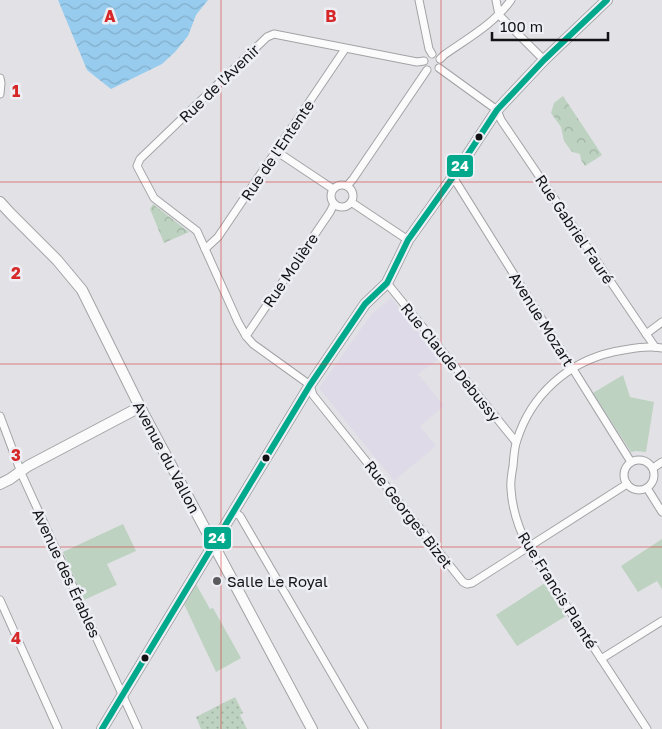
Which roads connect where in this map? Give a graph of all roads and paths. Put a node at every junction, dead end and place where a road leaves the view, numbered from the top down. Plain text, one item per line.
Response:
1 (419, 0) edge
2 (496, 0) edge
3 (510, 0) edge
4 (607, 0) edge
5 (499, 15) junction
6 (345, 49) junction
7 (432, 54) junction
8 (440, 59) junction
9 (544, 60) junction
10 (424, 61) junction
11 (439, 68) junction
12 (427, 70) junction
13 (0, 78) edge
14 (0, 94) edge
15 (497, 110) junction
16 (276, 151) junction
17 (452, 177) junction
18 (346, 186) junction
19 (332, 189) junction
20 (0, 202) edge
21 (351, 202) junction
22 (334, 204) junction
23 (408, 240) junction
24 (205, 248) junction
25 (387, 283) junction
26 (662, 322) edge
27 (646, 334) junction
28 (246, 336) junction
29 (658, 348) edge
30 (572, 368) junction
31 (310, 386) junction
32 (140, 407) junction
33 (0, 416) edge
34 (516, 442) junction
35 (631, 462) junction
36 (662, 462) edge
37 (653, 468) junction
38 (21, 472) junction
39 (0, 484) edge
40 (626, 484) junction
41 (647, 488) junction
42 (234, 512) junction
43 (662, 512) edge
44 (214, 546) junction
45 (528, 547) junction
46 (0, 600) edge
47 (662, 621) edge
48 (601, 659) junction
49 (123, 695) junction
50 (58, 729) edge
51 (102, 729) edge
52 (138, 729) edge
53 (312, 729) edge
54 (364, 729) edge
55 (647, 729) edge

1 - 7 street
2 - 5 street
3 - 5 street
4 - 9 street
5 - 8 street
5 - 9 street
6 - 10 street, Rue de l'Avenir
6 - 16 street, Rue de l'Entente
6 - 24 street, Rue de l'Avenir
7 - 8 street
7 - 10 street
8 - 11 street
9 - 15 street
10 - 12 street
11 - 12 street
11 - 15 street
12 - 18 street
13 - 14 street
15 - 17 street
15 - 27 street, Rue Gabriel Fauré
16 - 19 street
16 - 24 street, Rue de l'Entente
17 - 23 street
17 - 30 street, Avenue Mozart
18 - 19 street
18 - 21 street
19 - 22 street
20 - 32 street, Avenue du Vallon
21 - 22 street
21 - 23 street
22 - 28 street, Rue Molière
23 - 25 street
24 - 28 street
25 - 31 street
25 - 34 street, Rue Claude Debussy
26 - 27 street
27 - 29 street, Rue Gabriel Fauré
28 - 31 street
29 - 30 street, Rue Francis Planté
30 - 34 street, Rue Francis Planté
30 - 35 street, Avenue Mozart
31 - 42 street
31 - 45 street, Rue Georges Bizet
32 - 38 street
32 - 44 street, Avenue du Vallon
33 - 38 street, Avenue des Érables
34 - 45 street, Rue Francis Planté
35 - 37 street
35 - 40 street
36 - 37 street
37 - 41 street
38 - 39 street
38 - 49 street, Avenue des Érables
40 - 41 street
40 - 45 street
41 - 43 street
42 - 44 street
42 - 54 street
44 - 49 street
44 - 53 street, Avenue du Vallon
45 - 48 street, Rue Francis Planté
46 - 50 street
47 - 48 street
48 - 55 street, Rue Francis Planté
49 - 51 street
49 - 52 street, Avenue des Érables

